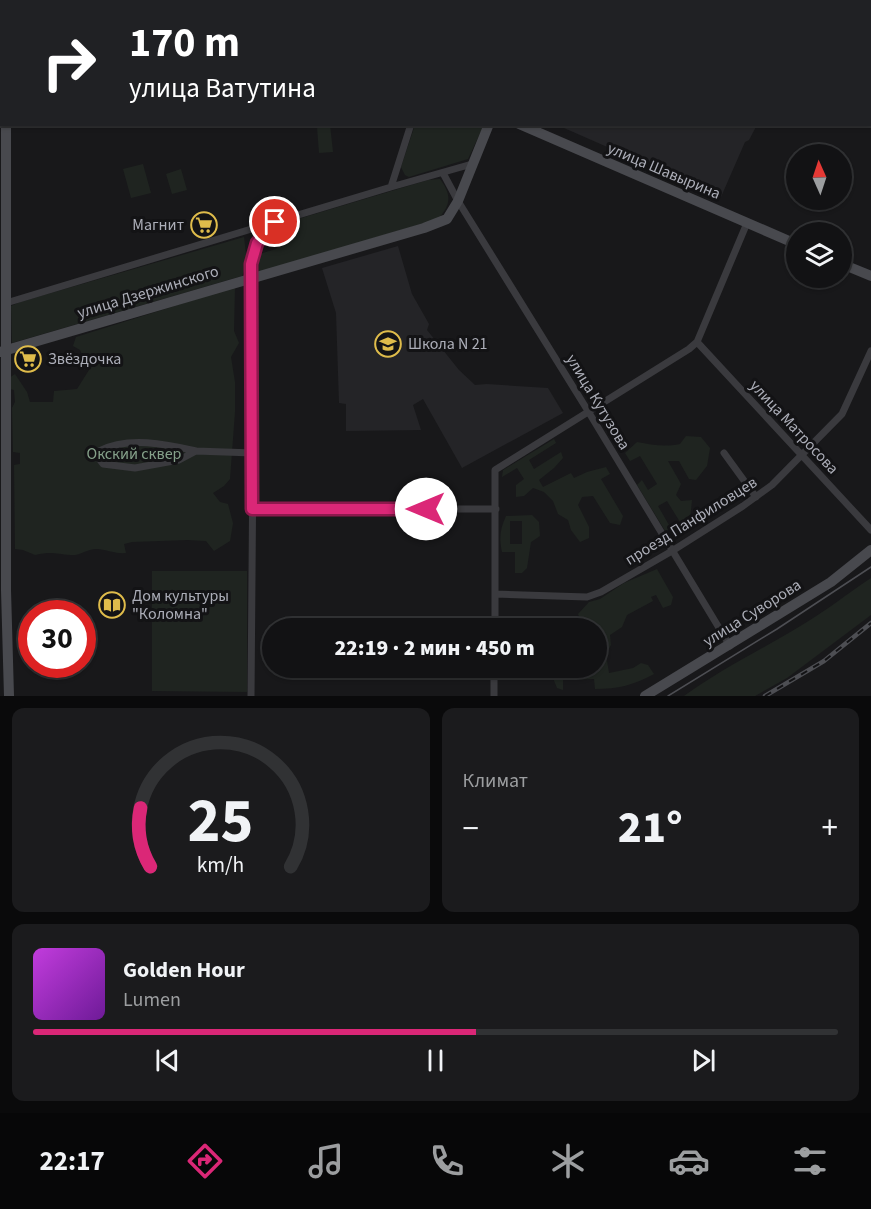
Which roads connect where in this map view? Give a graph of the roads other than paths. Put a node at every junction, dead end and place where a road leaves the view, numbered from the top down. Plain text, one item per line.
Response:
1 (6, 126) edge
2 (410, 126) edge
3 (488, 126) edge
4 (524, 126) edge
5 (472, 164) junction
6 (443, 173) junction
7 (391, 187) junction
8 (458, 201) junction
9 (275, 222) junction
10 (747, 223) junction
11 (786, 240) edge
12 (852, 268) edge
13 (871, 276) edge
14 (252, 277) junction
15 (3, 303) edge
16 (697, 342) junction
17 (3, 351) edge
18 (871, 351) edge
19 (588, 411) junction
20 (196, 451) junction
21 (253, 453) junction
22 (724, 453) dead end
23 (801, 455) junction
24 (756, 497) junction
25 (252, 509) junction
26 (496, 509) junction
27 (871, 530) edge
28 (871, 550) edge
29 (672, 551) junction
30 (3, 590) edge
31 (495, 594) junction
32 (495, 618) edge
33 (730, 646) junction
34 (494, 678) edge
35 (9, 696) edge
36 (251, 696) edge
37 (494, 696) edge
38 (645, 696) edge

1 - 15 street
2 - 7 street
3 - 5 street, улица Дзержинского
4 - 10 street, улица Шавырина
5 - 6 street
5 - 8 street, улица Дзержинского
6 - 7 street
6 - 8 street, улица Кутузова
7 - 9 street
8 - 14 street, улица Дзержинского
8 - 19 street, улица Кутузова
9 - 14 street
9 - 15 street
10 - 11 street, улица Шавырина
10 - 16 street
12 - 13 street
14 - 17 street, улица Дзержинского
14 - 21 street
15 - 17 street
16 - 19 street
16 - 23 street, улица Матросова
17 - 30 street
18 - 23 street, проезд Панфиловцев
19 - 26 street
19 - 29 street, улица Кутузова
20 - 20 street
20 - 21 street
21 - 25 street
22 - 24 street
23 - 24 street, проезд Панфиловцев
23 - 27 street, улица Матросова
24 - 29 street, проезд Панфиловцев
25 - 26 street
25 - 36 street
26 - 31 street
28 - 33 street, улица Суворова
29 - 31 street, проезд Панфиловцев
29 - 33 street, улица Кутузова
30 - 35 street
31 - 32 street
33 - 38 street, улица Суворова
34 - 37 street

